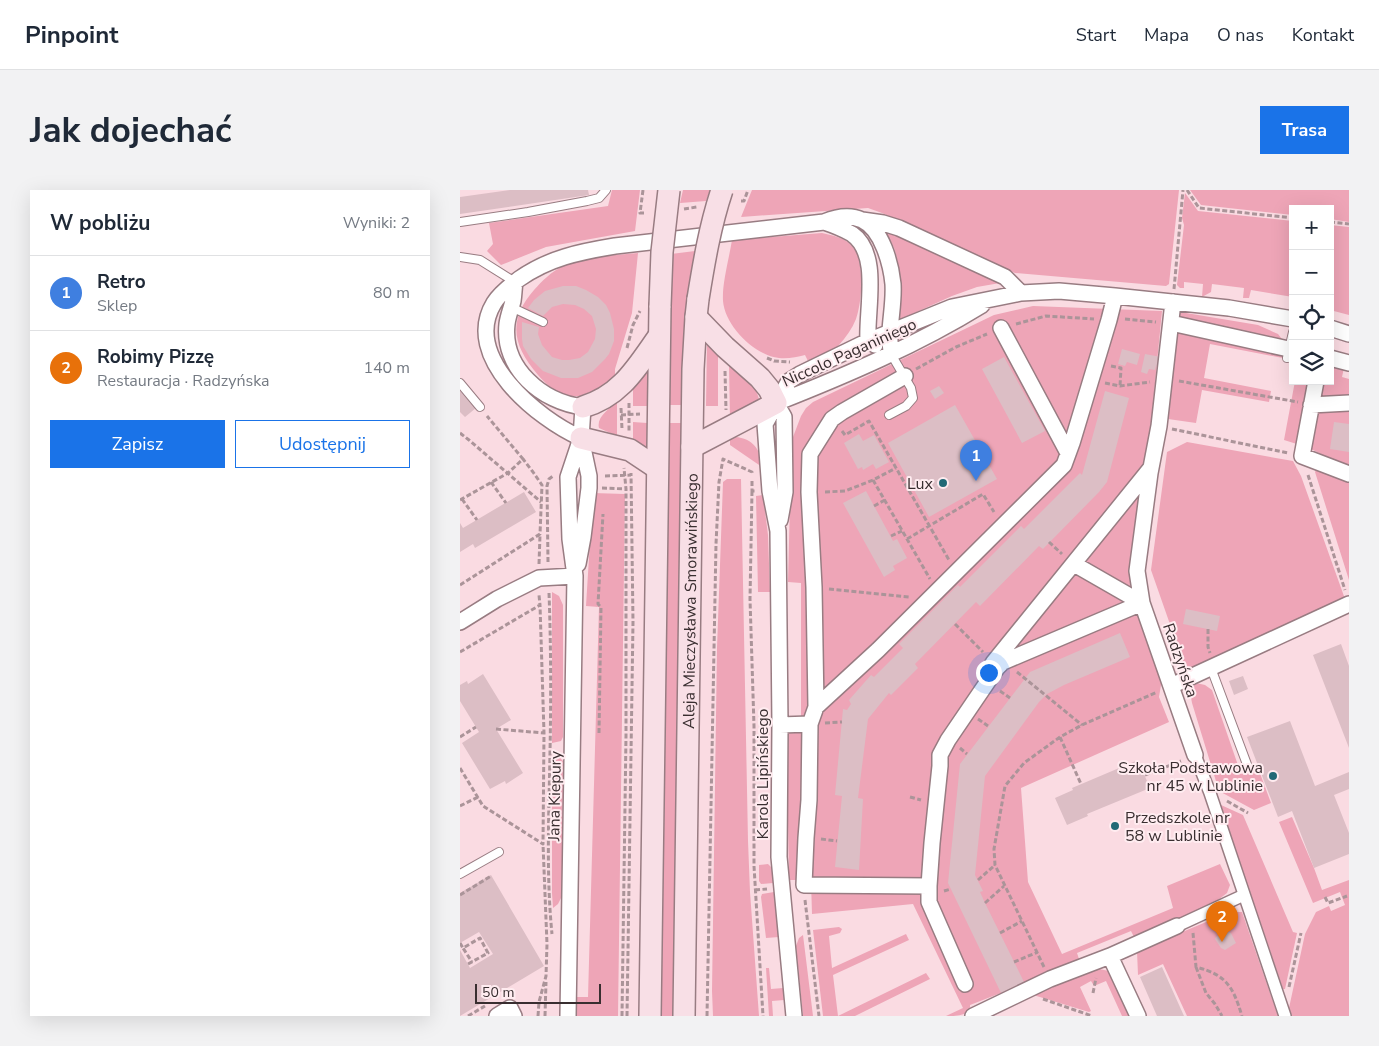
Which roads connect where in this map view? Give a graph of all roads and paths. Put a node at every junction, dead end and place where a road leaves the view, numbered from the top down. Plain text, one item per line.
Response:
1 (606, 190) edge
2 (643, 190) edge
3 (669, 190) edge
4 (722, 190) edge
5 (748, 190) edge
6 (1185, 190) edge
7 (741, 201) dead end
8 (705, 206) dead end
9 (678, 210) dead end
10 (644, 213) dead end
11 (1289, 218) edge
12 (862, 220) junction
13 (460, 222) edge
14 (824, 222) junction
15 (1334, 222) edge
16 (1349, 224) edge
17 (460, 257) edge
18 (1175, 277) dead end
19 (515, 282) junction
20 (1021, 293) junction
21 (1114, 296) junction
22 (994, 298) junction
23 (1174, 302) junction
24 (511, 307) junction
25 (697, 308) junction
26 (650, 309) junction
27 (1289, 318) edge
28 (1109, 320) junction
29 (543, 322) dead end
30 (1171, 323) junction
31 (640, 324) dead end
32 (1001, 328) junction
33 (1334, 329) edge
34 (890, 332) junction
35 (1349, 334) edge
36 (659, 336) junction
37 (868, 341) junction
38 (1289, 352) edge
39 (891, 354) junction
40 (762, 356) dead end
41 (1334, 359) edge
42 (795, 361) dead end
43 (1349, 363) edge
44 (1095, 364) junction
45 (905, 376) junction
46 (628, 379) junction
47 (1090, 380) junction
48 (1164, 380) junction
49 (460, 383) edge
50 (1315, 385) edge
51 (1120, 386) junction
52 (776, 403) junction
53 (1349, 403) edge
54 (1311, 405) junction
55 (480, 407) joint
56 (583, 407) junction
57 (889, 416) dead end
58 (832, 419) junction
59 (1159, 426) junction
60 (460, 434) edge
61 (581, 438) junction
62 (692, 447) junction
63 (630, 450) junction
64 (1068, 453) junction
65 (1302, 456) junction
66 (523, 460) junction
67 (657, 468) junction
68 (896, 468) junction
69 (1151, 468) junction
70 (508, 473) junction
71 (1349, 474) edge
72 (568, 476) junction
73 (589, 476) junction
74 (631, 476) junction
75 (873, 480) junction
76 (491, 482) junction
77 (626, 489) dead end
78 (752, 491) junction
79 (770, 491) junction
80 (809, 492) junction
81 (461, 499) edge
82 (885, 500) junction
83 (506, 502) dead end
84 (541, 502) junction
85 (874, 506) dead end
86 (604, 508) dead end
87 (477, 520) dead end
88 (930, 526) junction
89 (1002, 526) junction
90 (778, 531) junction
91 (902, 531) junction
92 (891, 536) dead end
93 (907, 539) junction
94 (1050, 542) dead end
95 (1055, 548) dead end
96 (1074, 564) junction
97 (956, 572) junction
98 (575, 576) junction
99 (548, 577) junction
100 (460, 584) edge
101 (814, 587) junction
102 (933, 594) junction
103 (1348, 599) edge
104 (1142, 603) junction
105 (540, 606) dead end
106 (460, 622) edge
107 (955, 624) dead end
108 (1208, 629) dead end
109 (1208, 647) dead end
110 (998, 664) junction
111 (1211, 668) junction
112 (1022, 676) dead end
113 (1172, 686) junction
114 (816, 708) junction
115 (810, 724) junction
116 (780, 725) junction
117 (1082, 725) junction
118 (476, 727) dead end
119 (496, 729) dead end
120 (544, 733) junction
121 (599, 733) dead end
122 (460, 737) edge
123 (1060, 737) junction
124 (1195, 755) junction
125 (1248, 767) dead end
126 (460, 768) edge
127 (1145, 775) dead end
128 (1081, 784) dead end
129 (478, 796) junction
130 (1221, 798) dead end
131 (460, 806) edge
132 (1248, 812) dead end
133 (543, 844) junction
134 (499, 852) dead end
135 (995, 865) junction
136 (460, 874) edge
137 (492, 876) dead end
138 (978, 880) dead end
139 (804, 885) junction
140 (929, 886) junction
141 (1004, 886) junction
142 (773, 888) dead end
143 (755, 890) junction
144 (460, 895) edge
145 (1244, 895) junction
146 (1347, 896) dead end
147 (1326, 898) dead end
148 (985, 903) dead end
149 (1192, 920) junction
150 (1022, 921) junction
151 (1177, 926) joint
152 (1000, 933) dead end
153 (1301, 933) dead end
154 (553, 942) dead end
155 (460, 943) edge
156 (463, 948) junction
157 (1038, 952) junction
158 (1110, 956) junction
159 (1014, 962) dead end
160 (1196, 967) junction
161 (546, 976) junction
162 (1050, 979) junction
163 (965, 984) dead end
164 (1021, 992) junction
165 (1285, 1014) edge
166 (497, 1016) edge
167 (514, 1016) edge
168 (538, 1016) edge
169 (545, 1016) edge
170 (568, 1016) edge
171 (622, 1016) edge
172 (627, 1016) edge
173 (650, 1016) edge
174 (684, 1016) edge
175 (708, 1016) edge
176 (762, 1016) edge
177 (794, 1016) edge
178 (819, 1016) edge
179 (973, 1016) edge
180 (1092, 1016) edge
181 (1138, 1016) edge
182 (1222, 1016) edge
183 (1242, 1016) edge

1 - 13 lane
2 - 10 path
3 - 26 main road, Aleja Mieczysława Smorawińskiego, bridge
4 - 25 main road, Aleja Mieczysława Smorawińskiego, bridge
5 - 7 path
6 - 11 path
6 - 18 path
8 - 9 path
12 - 14 street
12 - 20 street
12 - 34 street
14 - 19 street
14 - 37 street
15 - 16 path
17 - 19 lane
19 - 24 street
19 - 61 street
20 - 21 street, Niccolo Paganiniego
20 - 22 street, Niccolo Paganiniego
21 - 23 street, Niccolo Paganiniego
21 - 28 street
22 - 34 street, Niccolo Paganiniego
22 - 39 street, Niccolo Paganiniego
23 - 27 street, Niccolo Paganiniego
23 - 30 street, Radzyńska
24 - 29 lane
24 - 56 street
25 - 52 main road
25 - 62 main road, Aleja Mieczysława Smorawińskiego
26 - 31 path
26 - 36 main road, Aleja Mieczysława Smorawińskiego
28 - 30 path
28 - 32 path
28 - 44 street
30 - 38 street
30 - 48 street, Radzyńska
32 - 45 path
32 - 64 street
33 - 35 street
34 - 37 street, Niccolo Paganiniego
34 - 39 street
36 - 46 main road
36 - 67 main road, Aleja Mieczysława Smorawińskiego
37 - 39 street
37 - 52 street, Niccolo Paganiniego
39 - 45 lane
39 - 52 street, Niccolo Paganiniego
40 - 42 path
41 - 43 street
44 - 47 street
44 - 51 path
45 - 57 lane
45 - 58 street
46 - 56 main road
46 - 63 path
47 - 51 path
47 - 64 street
48 - 51 path
48 - 54 path
48 - 59 street, Radzyńska
49 - 55 lane
50 - 54 street
52 - 62 main road
52 - 79 street, Karola Lipińskiego
52 - 90 street, Karola Lipińskiego
53 - 54 street
54 - 65 street
55 - 66 path
56 - 61 street, Jana Kiepury
58 - 68 path
58 - 80 street
59 - 65 path
59 - 69 street, Radzyńska
60 - 70 path
61 - 63 main road
61 - 72 street, Jana Kiepury
61 - 73 street, Jana Kiepury
62 - 174 main road, Aleja Mieczysława Smorawińskiego
63 - 67 main road
63 - 74 path
64 - 89 street
65 - 71 street
65 - 103 path
66 - 70 path
66 - 84 path
67 - 173 main road, Aleja Mieczysława Smorawińskiego
68 - 75 path
68 - 88 path
69 - 96 street
69 - 104 street, Radzyńska
70 - 76 path
70 - 84 path
72 - 98 street, Jana Kiepury
72 - 99 path
73 - 74 path
73 - 98 street, Jana Kiepury
74 - 172 path
75 - 80 path
75 - 82 path
76 - 81 path
76 - 83 path
77 - 171 path
78 - 79 path
78 - 143 path
78 - 175 path
79 - 90 street, Karola Lipińskiego
80 - 101 street
81 - 87 path
82 - 85 path
82 - 91 path
84 - 100 path
86 - 121 path
88 - 89 path
88 - 93 path
88 - 97 path
89 - 97 street
90 - 116 street, Karola Lipińskiego
91 - 92 path
91 - 93 path
93 - 102 path
94 - 95 path
96 - 104 street
96 - 110 street
97 - 102 street
98 - 99 street
98 - 170 street, Jana Kiepury
99 - 106 street
99 - 154 path
101 - 102 path
101 - 114 street
102 - 114 street
103 - 111 street
104 - 110 street
104 - 113 street, Radzyńska
105 - 120 path
107 - 110 path
108 - 109 path
110 - 140 street
111 - 113 street
111 - 125 lane
112 - 117 path
113 - 117 path
113 - 124 street, Radzyńska
114 - 115 street
115 - 116 street
115 - 139 street
116 - 177 street, Karola Lipińskiego
117 - 123 path
118 - 122 path
119 - 120 path
120 - 133 path
123 - 128 path
123 - 135 path
124 - 127 path
124 - 145 street, Radzyńska
126 - 129 path
129 - 131 path
129 - 133 path
130 - 132 path
133 - 161 path
134 - 136 lane
135 - 138 path
135 - 141 path
137 - 144 path
139 - 140 street
139 - 178 path
140 - 163 street
141 - 148 path
141 - 150 path
142 - 143 path
143 - 176 path
145 - 149 street
145 - 165 street, Radzyńska
146 - 147 path
149 - 151 street
149 - 160 path
150 - 152 path
150 - 157 path
151 - 158 street
153 - 165 path
155 - 156 path
156 - 156 path
157 - 159 path
157 - 162 path
158 - 162 street
158 - 181 street
160 - 182 path
160 - 183 path
161 - 168 path
161 - 169 path
162 - 164 street
164 - 179 street
164 - 180 path
166 - 167 street

